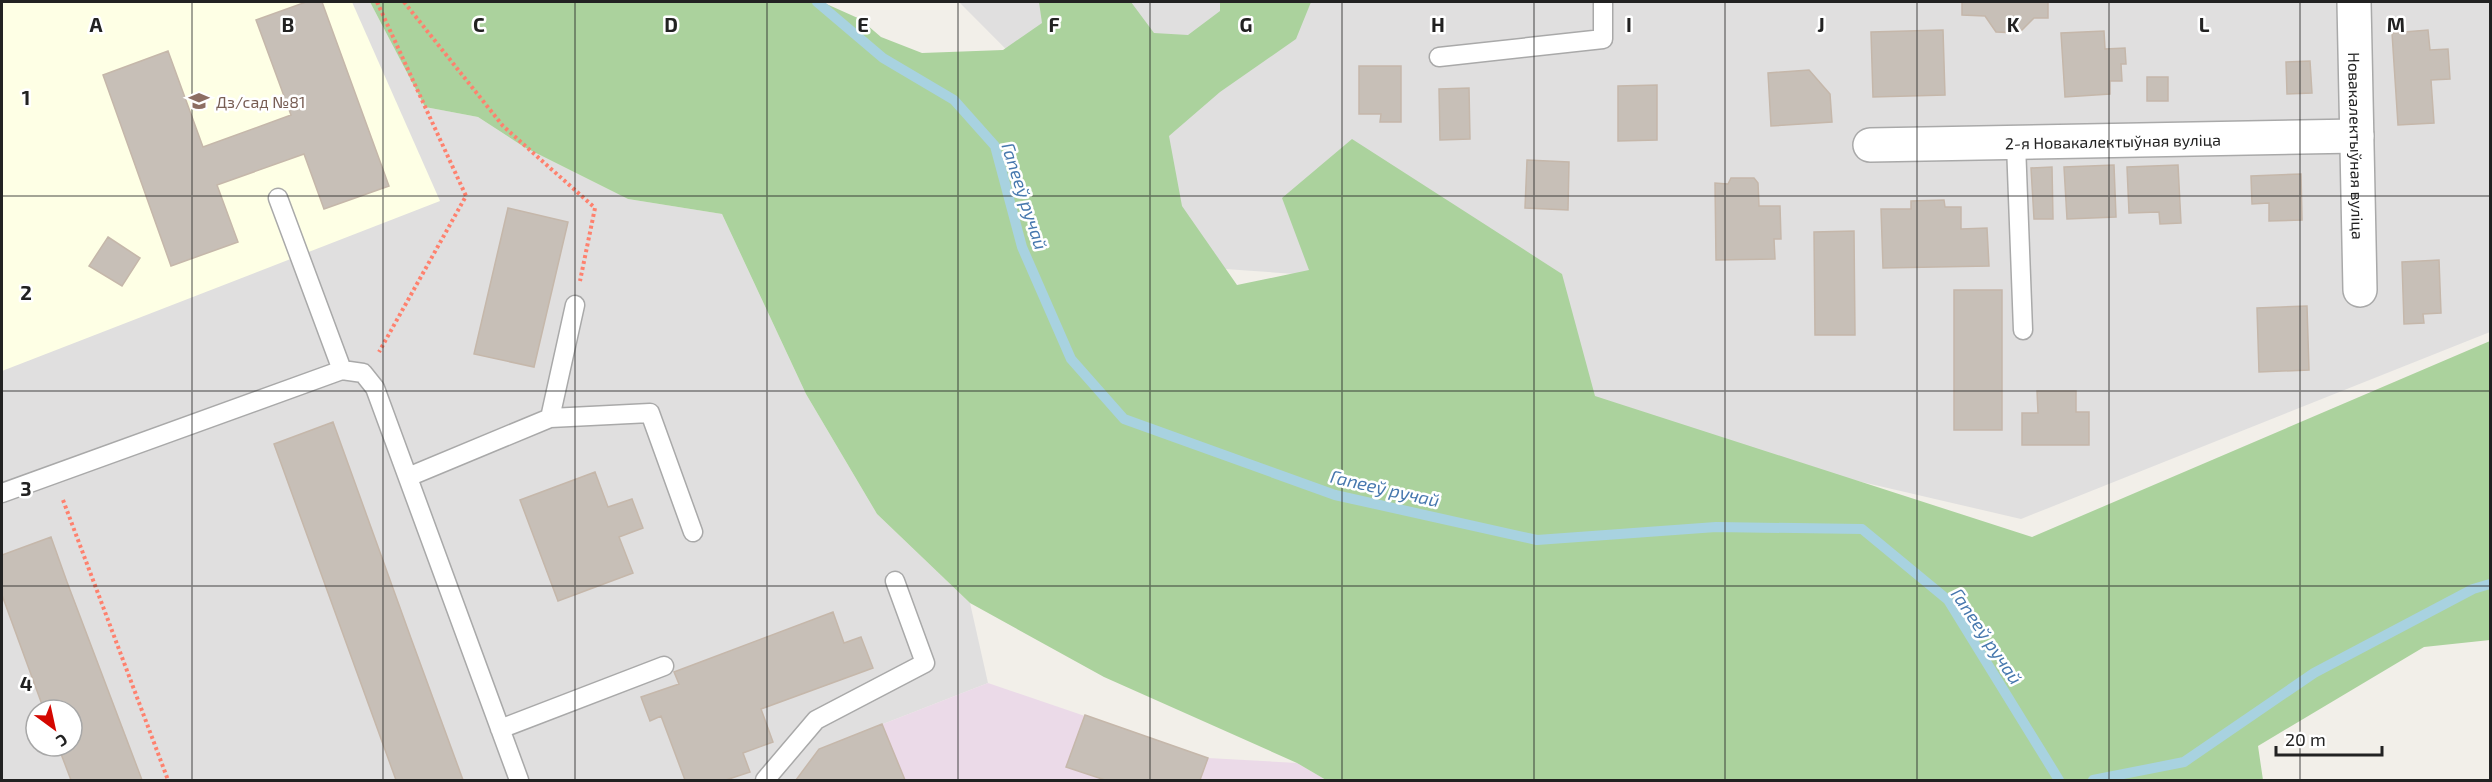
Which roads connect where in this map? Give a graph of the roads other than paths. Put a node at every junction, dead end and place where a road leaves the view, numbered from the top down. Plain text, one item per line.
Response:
1 (1603, 2) edge
2 (2354, 2) edge
3 (1439, 57) dead end
4 (2357, 136) junction
5 (2016, 144) junction
6 (1870, 145) dead end
7 (278, 198) dead end
8 (2360, 290) dead end
9 (575, 305) road end
10 (2023, 330) dead end
11 (342, 370) junction
12 (550, 418) junction
13 (408, 477) junction
14 (2, 493) edge
15 (693, 532) dead end
16 (895, 581) dead end
17 (664, 666) dead end
18 (500, 729) junction
19 (519, 780) edge
20 (765, 780) edge

1 - 3 lane
2 - 4 street, Новакалектыўная вуліца
4 - 5 street, 2-я Новакалектыўная вуліца
4 - 8 street, Новакалектыўная вуліца
5 - 6 street, 2-я Новакалектыўная вуліца
5 - 10 lane
7 - 11 lane
9 - 12 lane
11 - 13 lane
11 - 14 lane
12 - 13 lane
12 - 15 lane
13 - 18 lane
16 - 20 lane
17 - 18 lane
18 - 19 lane

